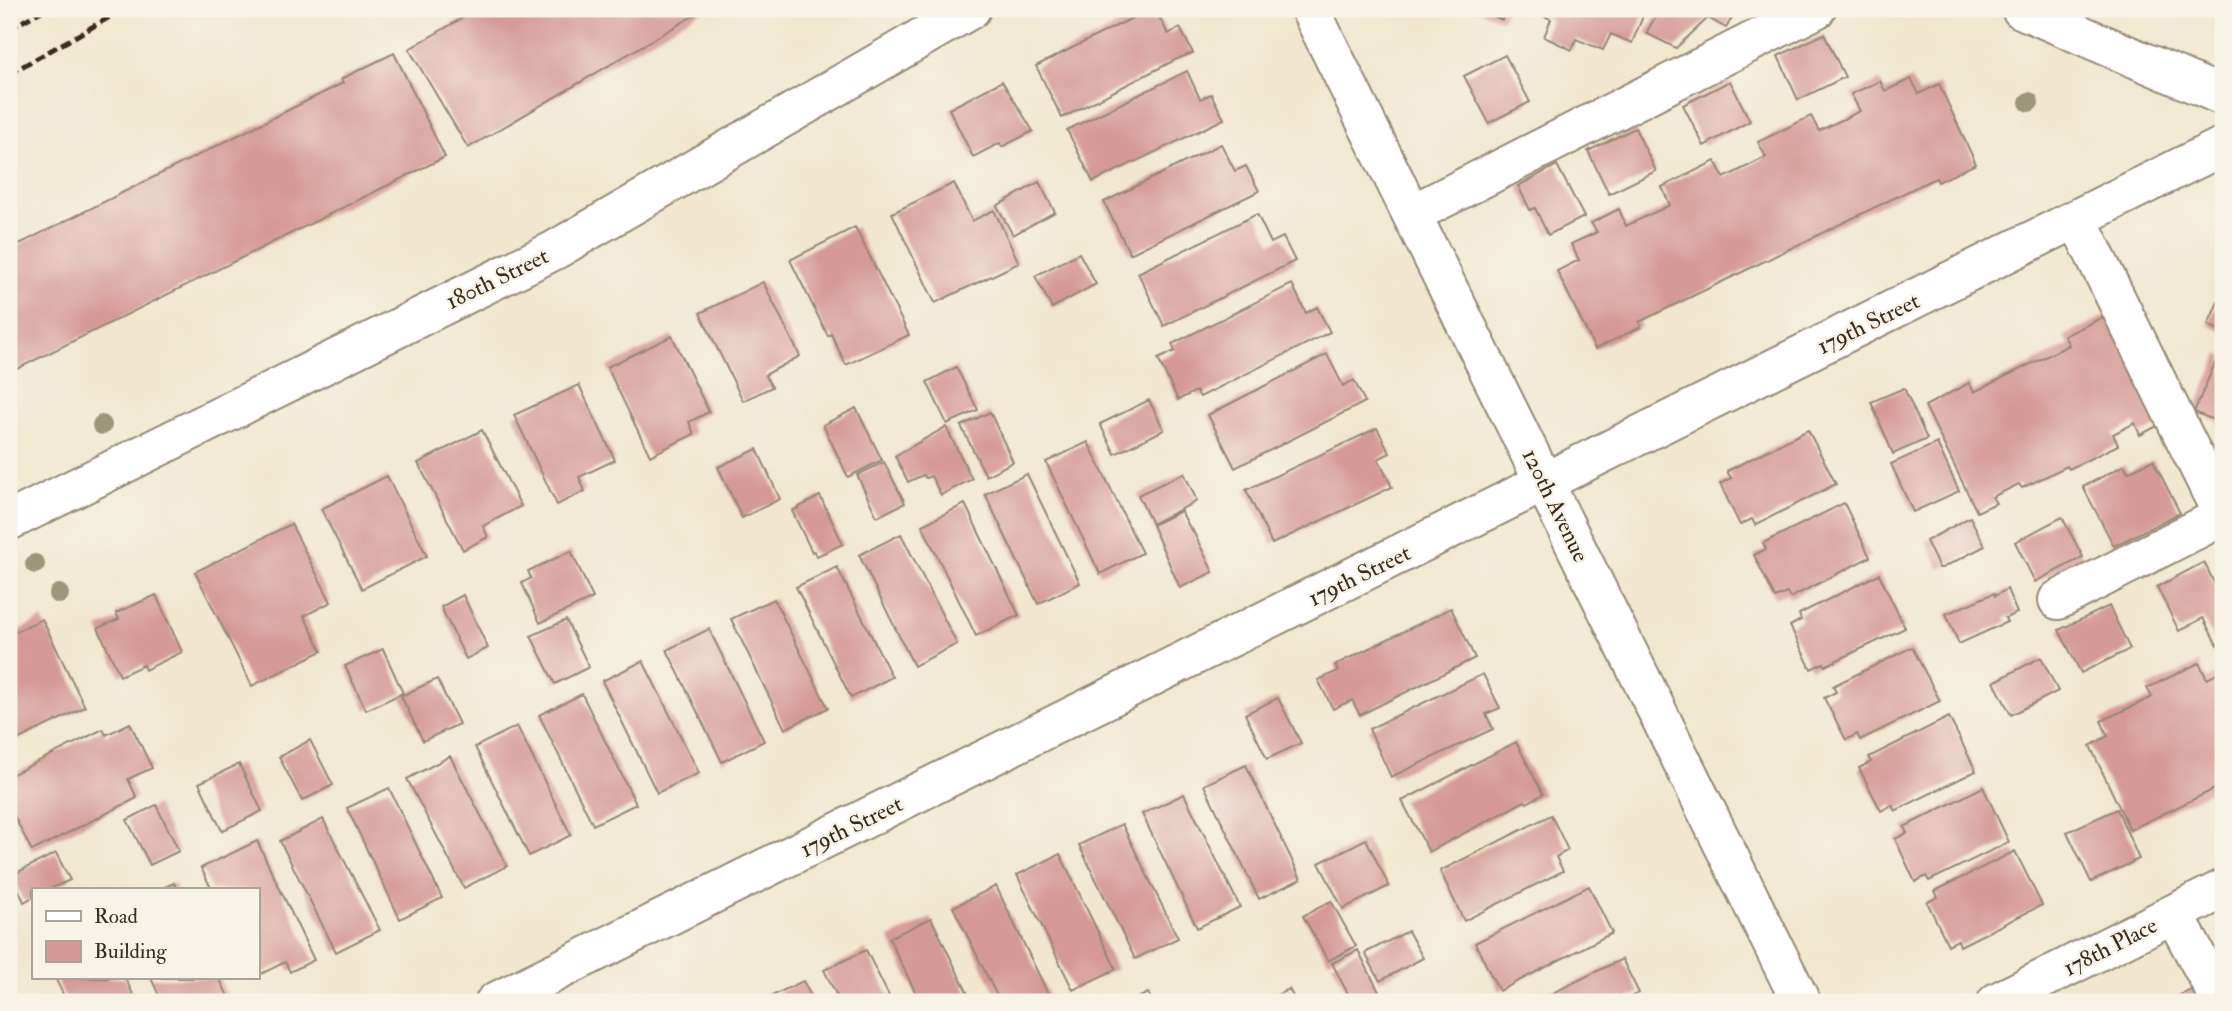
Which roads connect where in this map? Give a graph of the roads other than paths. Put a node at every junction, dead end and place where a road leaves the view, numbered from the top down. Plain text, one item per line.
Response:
1 (971, 9) edge
2 (1310, 9) edge
3 (1816, 9) edge
4 (2021, 9) edge
5 (2223, 96) edge
6 (2223, 146) edge
7 (1412, 214) junction
8 (2077, 219) junction
9 (1545, 484) junction
10 (2223, 516) edge
11 (9, 521) edge
12 (2058, 600) dead end
13 (2223, 889) edge
14 (2174, 914) junction
15 (495, 1002) edge
16 (1801, 1002) edge
17 (1997, 1002) edge
18 (2221, 1002) edge

1 - 11 street, 180th Street
2 - 7 street, 120th Avenue
3 - 7 street
4 - 5 street
6 - 8 street, 179th Street
7 - 9 street, 120th Avenue
8 - 9 street, 179th Street
8 - 10 street
9 - 15 street, 179th Street
9 - 16 street, 120th Avenue
10 - 12 street
13 - 14 street, 178th Place
14 - 17 street, 178th Place
14 - 18 street

